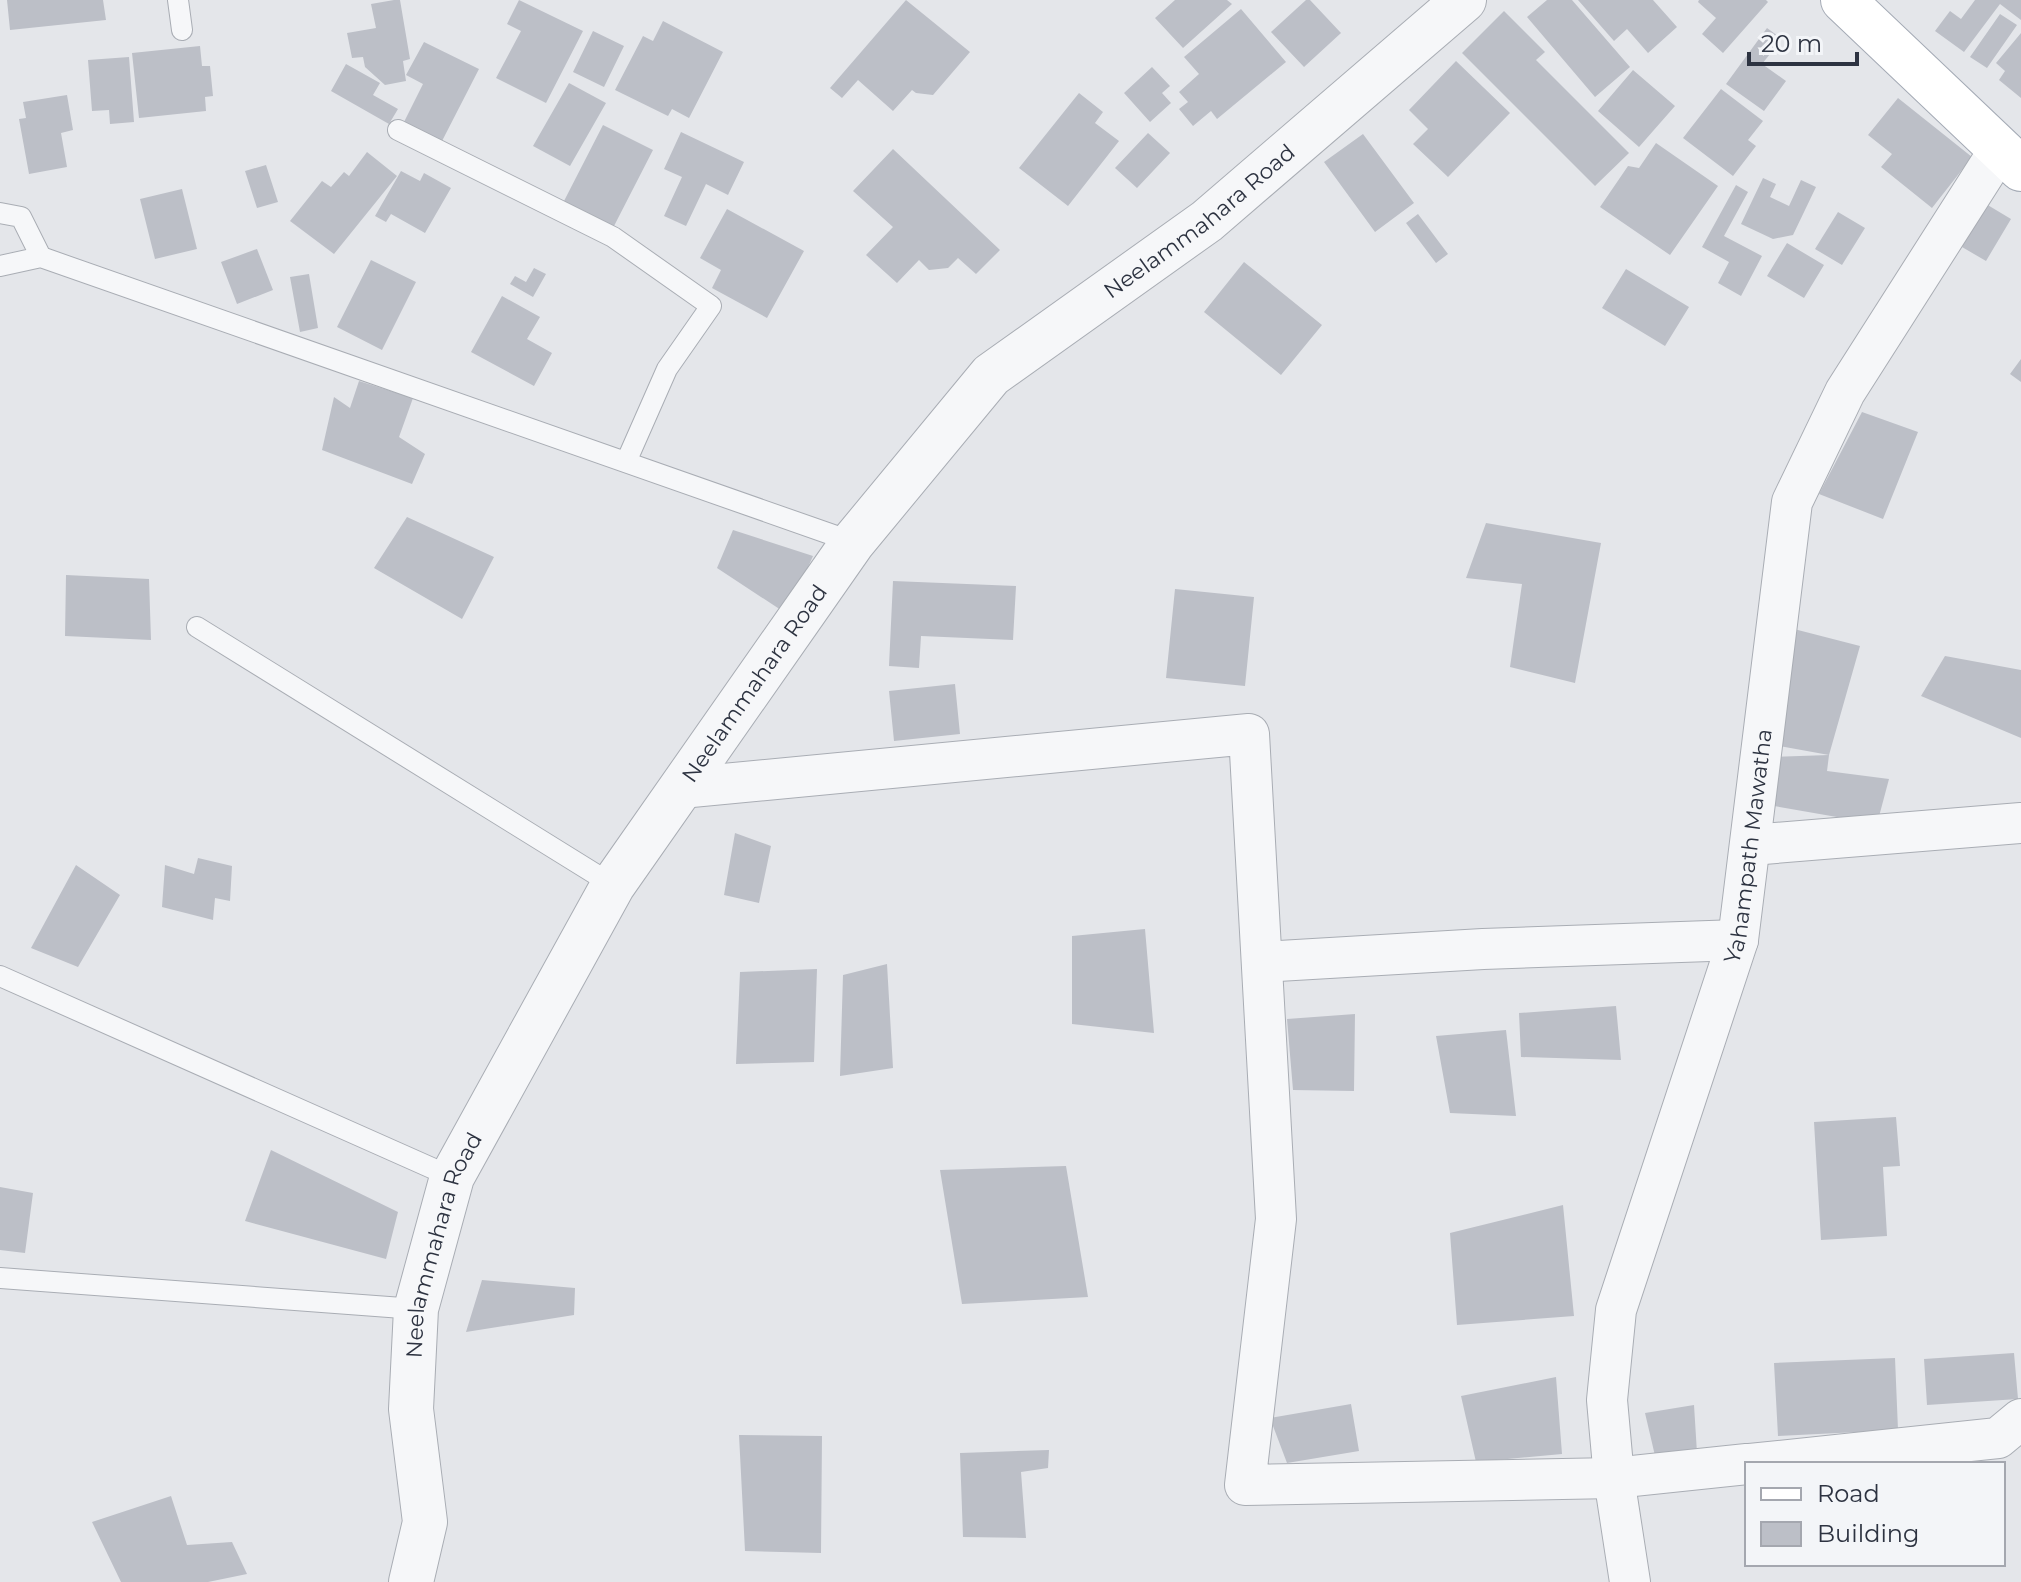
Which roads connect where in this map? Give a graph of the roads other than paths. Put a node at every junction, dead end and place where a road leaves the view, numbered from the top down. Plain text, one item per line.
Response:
1 (178, 0) edge
2 (1464, 0) edge
3 (1843, 0) edge
4 (182, 30) dead end
5 (398, 130) dead end
6 (2010, 159) edge
7 (0, 213) edge
8 (41, 257) junction
9 (0, 266) edge
10 (626, 462) junction
11 (853, 542) junction
12 (197, 627) dead end
13 (681, 788) junction
14 (2021, 823) edge
15 (1751, 845) junction
16 (613, 885) junction
17 (1738, 940) junction
18 (1262, 962) junction
19 (0, 976) edge
20 (452, 1177) junction
21 (0, 1278) edge
22 (416, 1309) junction
23 (2021, 1419) edge
24 (1767, 1462) edge
25 (1745, 1464) edge
26 (1614, 1478) junction
27 (411, 1582) edge
28 (1630, 1582) edge

1 - 4 lane
2 - 11 street, Neelammahara Road
3 - 6 main road
5 - 10 lane
6 - 15 street, Yahampath Mawatha
7 - 8 lane
8 - 9 lane
8 - 10 lane
10 - 11 lane
11 - 13 street, Neelammahara Road
12 - 16 lane
13 - 16 street, Neelammahara Road
13 - 18 street
14 - 15 street
15 - 17 street, Yahampath Mawatha
16 - 20 street, Neelammahara Road
17 - 18 street
17 - 26 street, Yahampath Mawatha
18 - 26 street
19 - 20 lane
20 - 22 street, Neelammahara Road
21 - 22 lane
22 - 27 street, Neelammahara Road
23 - 24 street
25 - 26 street
26 - 28 street, Yahampath Mawatha

